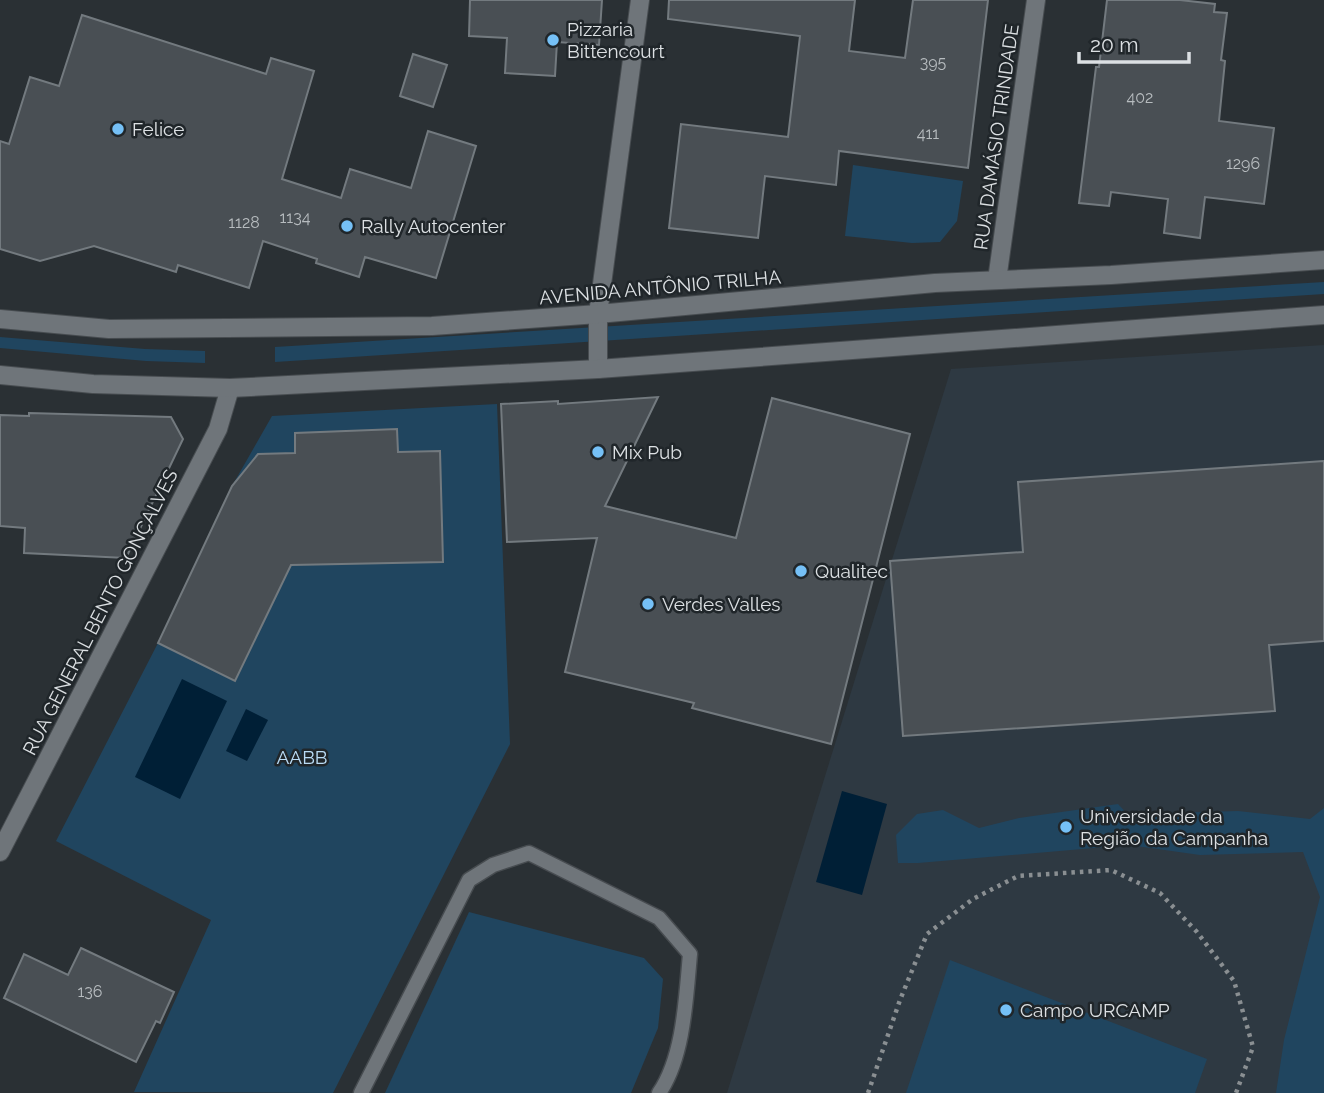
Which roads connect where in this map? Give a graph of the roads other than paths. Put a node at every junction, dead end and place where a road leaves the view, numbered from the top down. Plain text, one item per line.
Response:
1 (640, 0) edge
2 (1036, 0) edge
3 (1324, 260) edge
4 (997, 280) junction
5 (598, 314) junction
6 (1324, 315) edge
7 (0, 318) edge
8 (598, 369) junction
9 (0, 374) edge
10 (230, 388) junction
11 (0, 852) edge
12 (361, 1093) edge
13 (659, 1093) edge

1 - 5 main road
2 - 4 main road, RUA DAMÁSIO TRINDADE
3 - 4 main road, AVENIDA ANTÔNIO TRILHA
4 - 5 main road, AVENIDA ANTÔNIO TRILHA
5 - 7 main road, AVENIDA ANTÔNIO TRILHA
5 - 8 main road
6 - 8 main road
8 - 10 main road
9 - 10 main road
10 - 11 main road, RUA GENERAL BENTO GONÇALVES
12 - 13 lane

